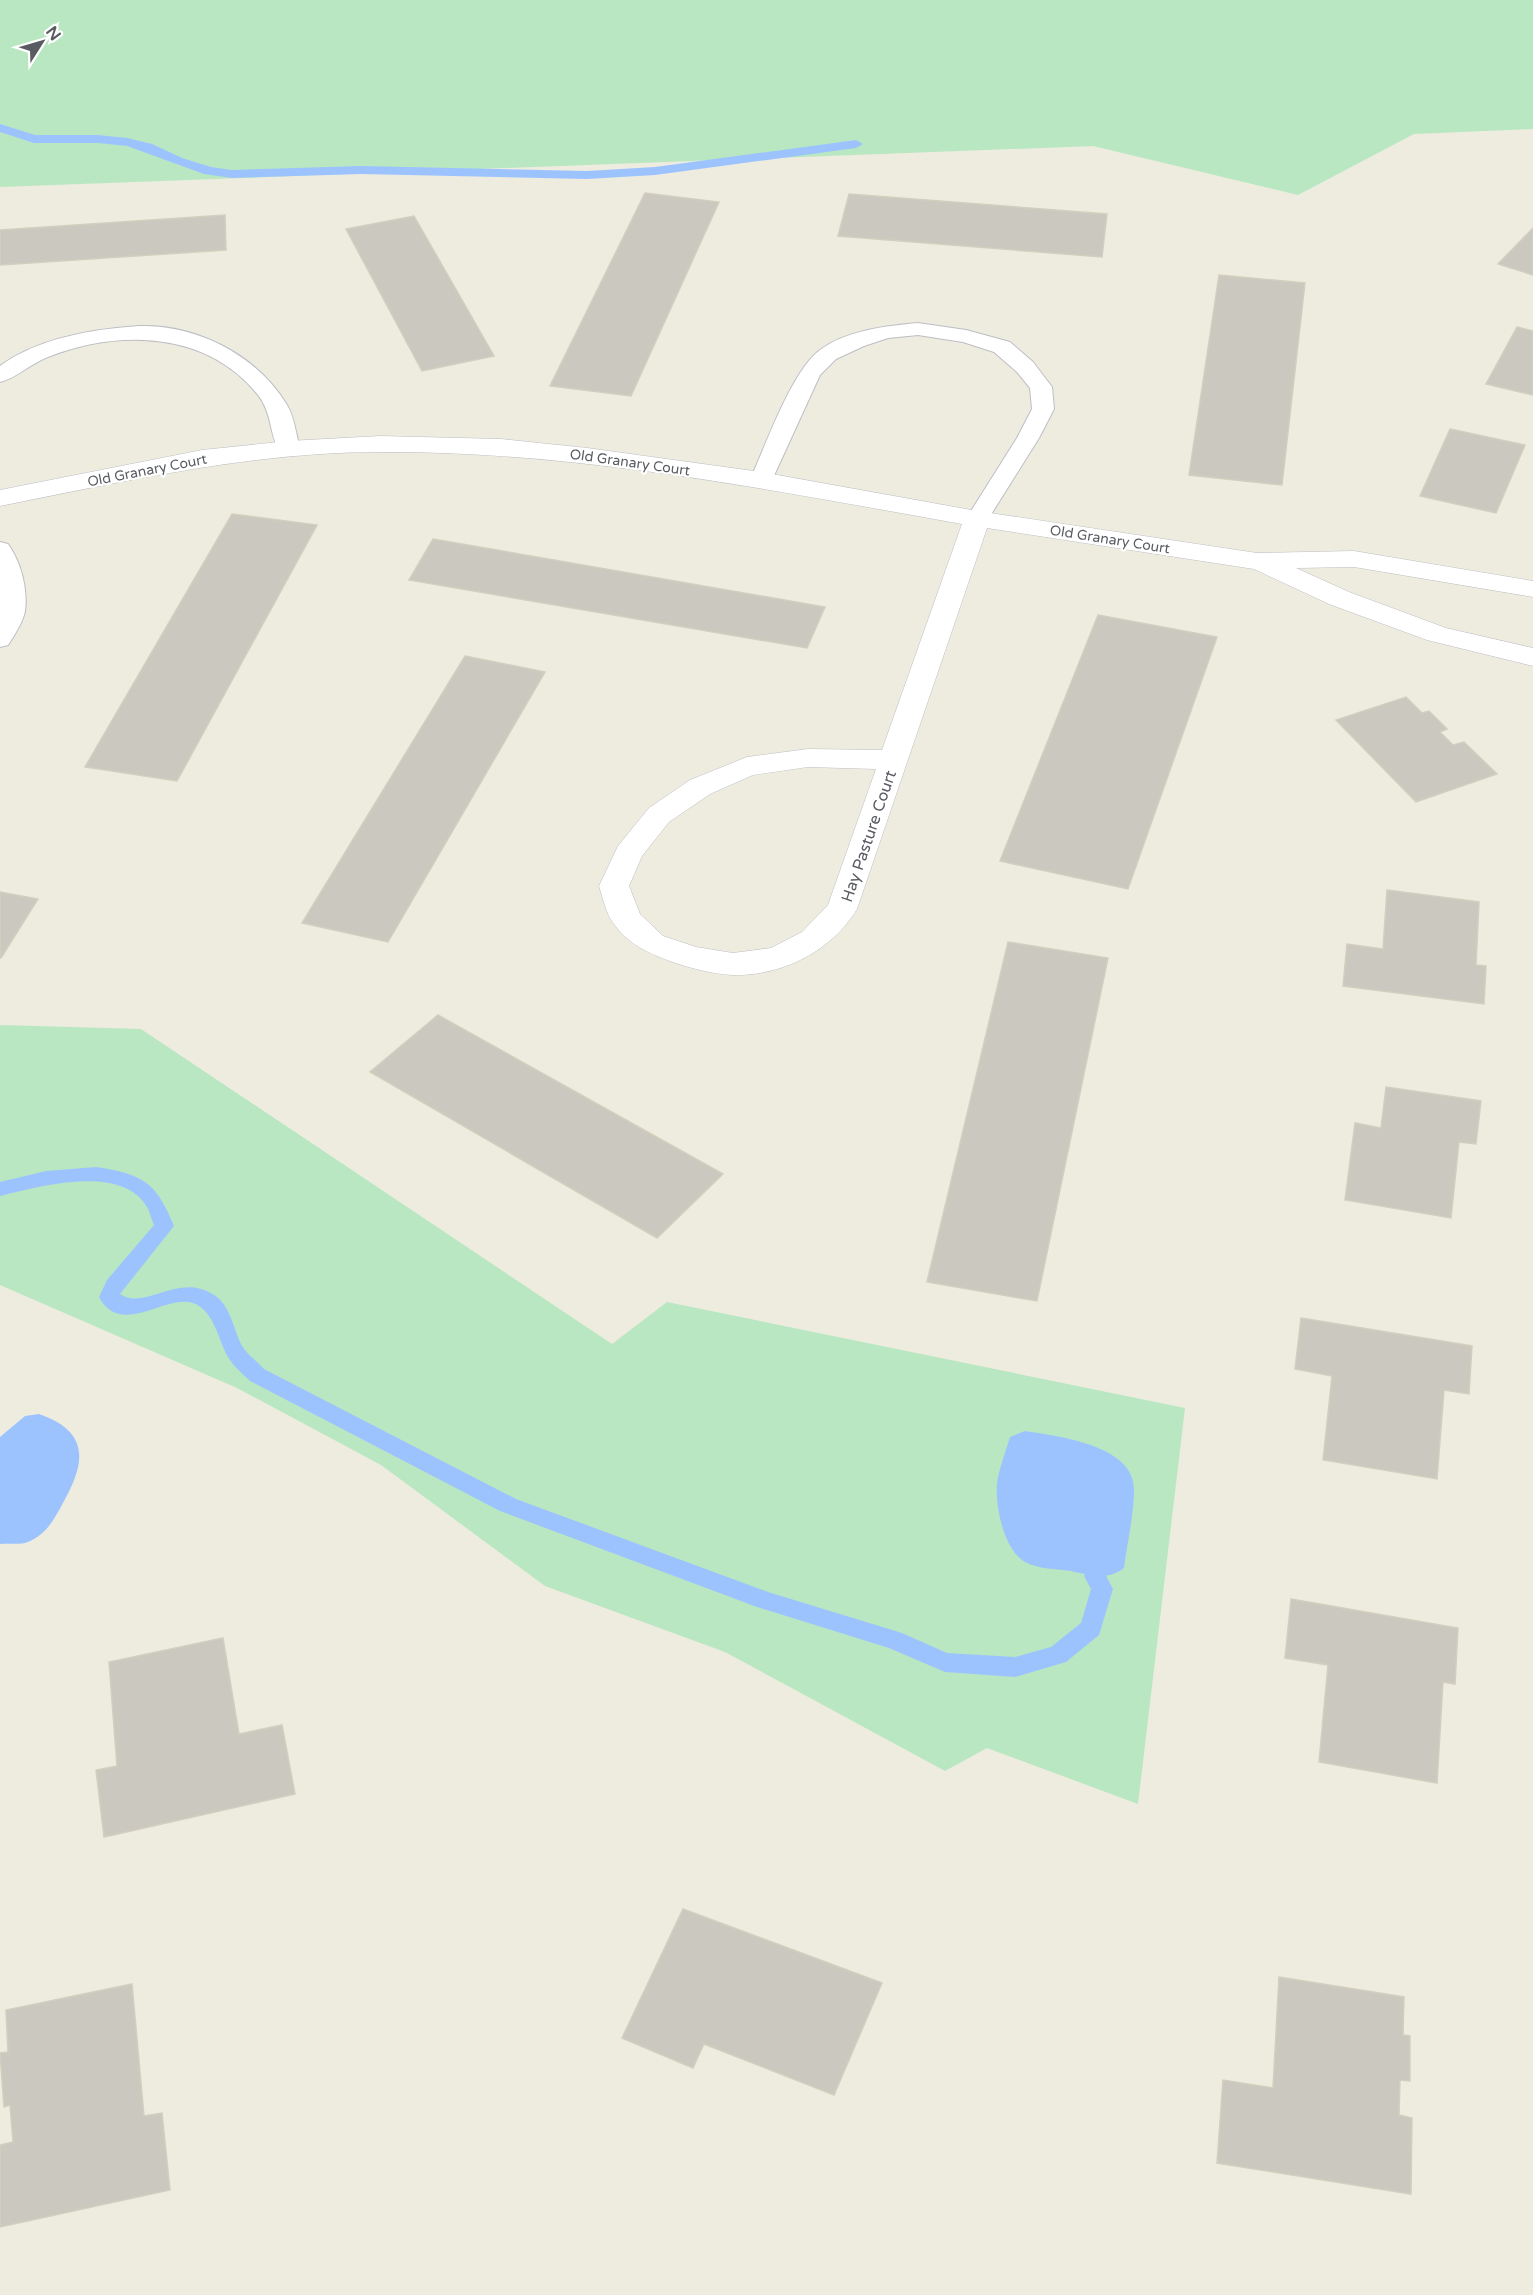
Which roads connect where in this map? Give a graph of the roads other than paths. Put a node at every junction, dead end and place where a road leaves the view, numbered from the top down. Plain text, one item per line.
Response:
1 (0, 376) edge
2 (289, 448) junction
3 (761, 480) junction
4 (0, 498) edge
5 (977, 519) junction
6 (0, 549) edge
7 (1257, 561) junction
8 (1533, 589) edge
9 (0, 640) edge
10 (1533, 657) edge
11 (894, 760) junction

1 - 2 lane
2 - 3 street, Old Granary Court
2 - 4 street, Old Granary Court
3 - 5 street, Old Granary Court
3 - 5 lane
5 - 7 street, Old Granary Court
5 - 11 street, Hay Pasture Court
6 - 9 lane
7 - 8 street, Old Granary Court
7 - 10 street, Old Granary Court
11 - 11 street, Hay Pasture Court

